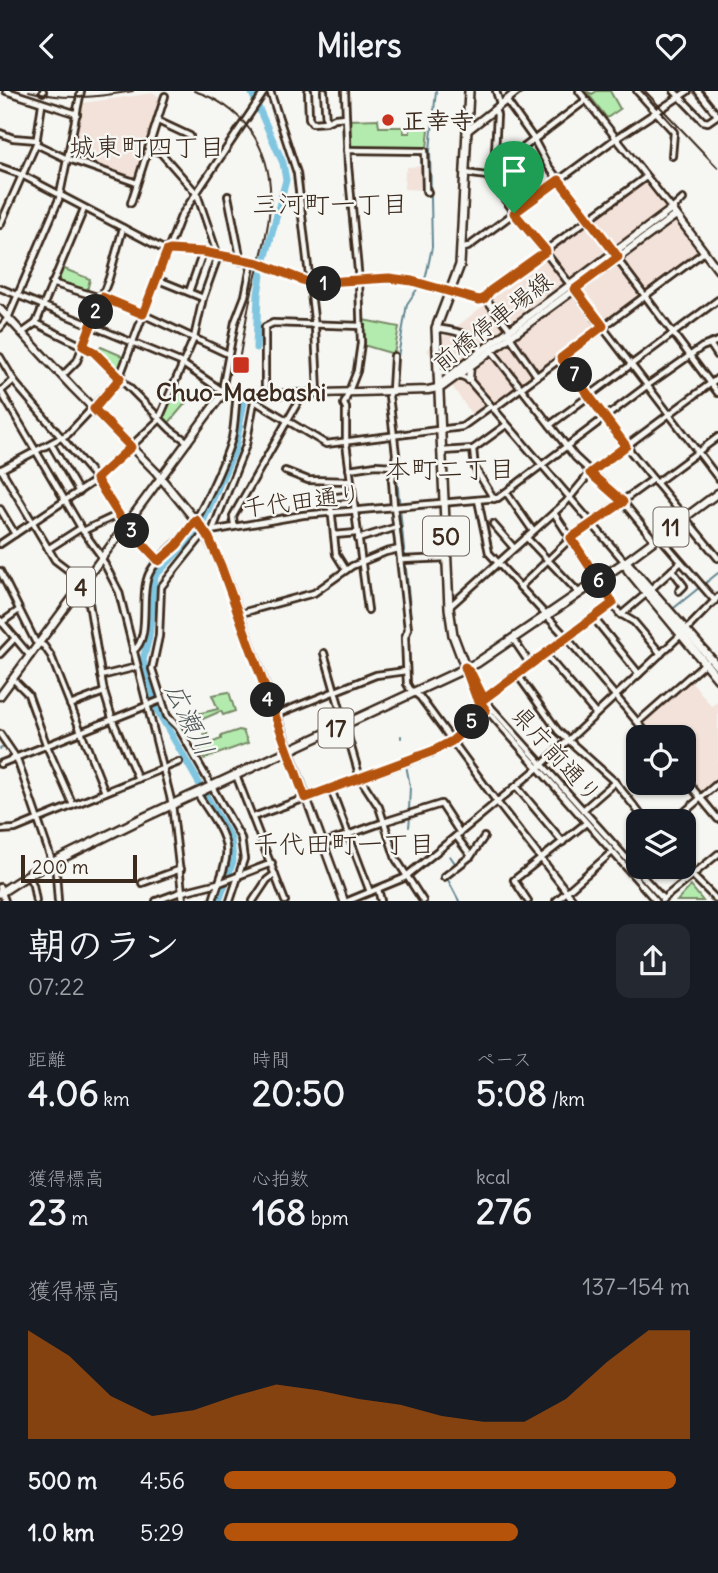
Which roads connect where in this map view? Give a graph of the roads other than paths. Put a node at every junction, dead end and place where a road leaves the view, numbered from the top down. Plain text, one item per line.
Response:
1 (6, 91) edge
2 (80, 91) edge
3 (267, 91) edge
4 (308, 91) edge
5 (324, 91) edge
6 (345, 91) edge
7 (469, 91) edge
8 (496, 91) edge
9 (519, 91) edge
10 (579, 91) edge
11 (636, 91) edge
12 (674, 91) edge
13 (688, 91) edge
14 (698, 91) edge
15 (165, 96) dead end
16 (680, 96) junction
17 (586, 100) junction
18 (41, 104) junction
19 (500, 105) junction
20 (657, 113) junction
21 (77, 114) junction
22 (718, 116) edge
23 (346, 117) junction
24 (158, 121) junction
25 (326, 122) junction
26 (467, 131) junction
27 (0, 133) edge
28 (190, 136) dead end
29 (617, 139) junction
30 (534, 140) junction
31 (36, 142) junction
32 (149, 148) junction
33 (347, 150) junction
34 (672, 156) dead end
35 (68, 159) junction
36 (504, 163) junction
37 (0, 167) edge
38 (494, 170) junction
39 (465, 173) junction
40 (22, 175) junction
41 (646, 177) junction
42 (559, 180) junction
43 (490, 181) junction
44 (137, 183) junction
45 (428, 192) dead end
46 (196, 193) junction
47 (60, 197) junction
48 (228, 197) dead end
49 (684, 199) dead end
50 (532, 200) junction
51 (131, 204) dead end
52 (84, 209) junction
53 (674, 212) junction
54 (514, 213) junction
55 (588, 219) junction
56 (0, 224) edge
57 (123, 228) junction
58 (461, 249) junction
59 (167, 251) junction
60 (546, 251) junction
61 (203, 252) junction
62 (704, 252) junction
63 (617, 254) junction
64 (218, 256) junction
65 (241, 261) junction
66 (252, 263) junction
67 (718, 270) edge
68 (156, 279) junction
69 (359, 281) junction
70 (52, 283) junction
71 (310, 283) junction
72 (573, 286) junction
73 (0, 288) edge
74 (188, 292) junction
75 (449, 293) junction
76 (18, 294) junction
77 (645, 296) junction
78 (102, 297) junction
79 (203, 298) junction
80 (484, 299) junction
81 (718, 300) edge
82 (43, 304) junction
83 (0, 309) edge
84 (143, 314) junction
85 (8, 317) junction
86 (36, 323) junction
87 (92, 324) junction
88 (315, 324) junction
89 (361, 326) junction
90 (603, 326) junction
91 (0, 328) edge
92 (436, 328) junction
93 (22, 333) junction
94 (510, 334) junction
95 (673, 334) junction
96 (194, 338) junction
97 (718, 341) edge
98 (133, 342) junction
99 (710, 344) junction
100 (83, 346) junction
101 (481, 351) junction
102 (492, 351) junction
103 (228, 354) junction
104 (394, 356) dead end
105 (689, 356) junction
106 (718, 356) edge
107 (0, 357) edge
108 (561, 358) junction
109 (183, 363) junction
110 (632, 364) junction
111 (437, 365) junction
112 (451, 375) junction
113 (464, 375) junction
114 (62, 376) junction
115 (537, 376) junction
116 (120, 378) junction
117 (718, 378) edge
118 (14, 380) junction
119 (711, 384) junction
120 (648, 385) junction
121 (437, 387) junction
122 (521, 388) junction
123 (392, 390) junction
124 (0, 391) edge
125 (224, 392) junction
126 (349, 392) junction
127 (318, 393) junction
128 (718, 393) edge
129 (299, 394) junction
130 (237, 395) junction
131 (258, 395) junction
132 (590, 395) junction
133 (439, 402) junction
134 (256, 404) junction
135 (492, 407) junction
136 (94, 409) junction
137 (669, 415) junction
138 (604, 418) junction
139 (159, 419) junction
140 (287, 421) junction
141 (506, 425) junction
142 (550, 425) junction
143 (440, 429) junction
144 (393, 435) junction
145 (718, 437) edge
146 (62, 438) junction
147 (188, 442) junction
148 (346, 443) junction
149 (51, 444) junction
150 (566, 446) junction
151 (626, 446) junction
152 (131, 447) junction
153 (473, 449) junction
154 (36, 451) junction
155 (441, 451) junction
156 (698, 452) junction
157 (540, 465) junction
158 (393, 466) junction
159 (0, 469) edge
160 (349, 469) junction
161 (285, 471) dead end
162 (590, 473) junction
163 (161, 478) junction
164 (718, 478) edge
165 (96, 479) junction
166 (350, 481) junction
167 (654, 481) junction
168 (79, 492) junction
169 (506, 492) junction
170 (718, 493) edge
171 (352, 495) junction
172 (494, 499) junction
173 (569, 499) junction
174 (478, 500) junction
175 (65, 501) junction
176 (444, 502) junction
177 (623, 502) junction
178 (394, 506) junction
179 (0, 509) edge
180 (354, 512) junction
181 (331, 513) junction
182 (554, 513) junction
183 (119, 515) junction
184 (684, 518) junction
185 (33, 522) junction
186 (493, 524) dead end
187 (234, 525) junction
188 (591, 525) junction
189 (126, 526) junction
190 (203, 526) junction
191 (397, 527) junction
192 (82, 530) junction
193 (533, 531) junction
194 (15, 534) junction
195 (334, 535) junction
196 (357, 536) junction
197 (526, 537) junction
198 (571, 538) junction
199 (657, 538) junction
200 (0, 544) edge
201 (514, 548) junction
202 (48, 549) junction
203 (399, 549) junction
204 (102, 558) junction
205 (447, 558) junction
206 (718, 558) edge
207 (403, 560) junction
208 (549, 560) junction
209 (159, 561) junction
210 (498, 562) junction
211 (625, 562) junction
212 (681, 562) junction
213 (360, 563) junction
214 (345, 570) junction
215 (0, 571) edge
216 (671, 571) junction
217 (598, 581) junction
218 (84, 582) junction
219 (520, 587) junction
220 (649, 591) junction
221 (678, 591) dead end
222 (77, 593) junction
223 (579, 593) junction
224 (716, 599) edge
225 (613, 603) junction
226 (449, 608) junction
227 (19, 610) junction
228 (368, 610) dead end
229 (238, 614) junction
230 (546, 615) junction
231 (621, 615) junction
232 (593, 617) junction
233 (1, 622) edge
234 (684, 632) junction
235 (566, 637) junction
236 (15, 638) junction
237 (513, 639) junction
238 (40, 644) junction
239 (133, 651) junction
240 (324, 653) dead end
241 (0, 654) edge
242 (545, 654) junction
243 (661, 654) junction
244 (30, 656) junction
245 (714, 663) edge
246 (530, 664) junction
247 (136, 667) junction
248 (465, 667) junction
249 (406, 671) junction
250 (517, 674) junction
251 (639, 674) junction
252 (101, 676) junction
253 (718, 678) edge
254 (13, 679) junction
255 (334, 691) junction
256 (104, 692) junction
257 (415, 693) junction
258 (616, 695) junction
259 (0, 696) edge
260 (484, 699) junction
261 (159, 701) junction
262 (70, 705) junction
263 (148, 706) junction
264 (486, 710) junction
265 (596, 713) junction
266 (274, 716) junction
267 (113, 721) junction
268 (638, 722) junction
269 (344, 724) junction
270 (640, 725) edge
271 (81, 733) junction
272 (0, 734) edge
273 (568, 740) junction
274 (452, 741) junction
275 (47, 747) junction
276 (287, 750) junction
277 (17, 759) junction
278 (179, 762) dead end
279 (0, 764) edge
280 (542, 764) junction
281 (165, 768) junction
282 (537, 768) junction
283 (236, 775) junction
284 (360, 778) junction
285 (138, 779) junction
286 (615, 782) junction
287 (718, 783) edge
288 (516, 786) junction
289 (203, 789) junction
290 (331, 789) junction
291 (696, 792) edge
292 (105, 793) junction
293 (700, 797) junction
294 (305, 798) junction
295 (497, 802) junction
296 (172, 804) junction
297 (73, 805) junction
298 (636, 809) edge
299 (687, 809) edge
300 (583, 810) junction
301 (253, 817) junction
302 (718, 819) edge
303 (37, 820) junction
304 (384, 821) junction
305 (586, 823) junction
306 (0, 830) edge
307 (348, 834) junction
308 (458, 835) junction
309 (484, 837) dead end
310 (563, 842) junction
311 (322, 844) junction
312 (612, 852) junction
313 (718, 854) edge
314 (471, 856) junction
315 (542, 859) junction
316 (52, 863) junction
317 (272, 863) junction
318 (626, 863) edge
319 (626, 863) edge
320 (181, 869) junction
321 (696, 872) edge
322 (275, 874) junction
323 (28, 875) junction
324 (239, 876) junction
325 (407, 876) junction
326 (444, 877) dead end
327 (641, 879) edge
328 (687, 879) edge
329 (696, 879) edge
330 (220, 882) junction
331 (142, 883) dead end
332 (378, 889) junction
333 (1, 890) edge
334 (182, 892) junction
335 (370, 892) junction
336 (567, 892) junction
337 (660, 900) edge
338 (5, 901) edge
339 (36, 901) edge
340 (58, 901) edge
341 (156, 901) edge
342 (183, 901) edge
343 (213, 901) edge
344 (230, 901) edge
345 (253, 901) edge
346 (285, 901) edge
347 (346, 901) edge
348 (381, 901) edge
349 (423, 901) edge
350 (528, 901) edge
351 (556, 901) edge
352 (575, 901) edge
353 (718, 901) edge

1 - 18 street
2 - 21 street
3 - 46 street
3 - 71 street
4 - 25 street
5 - 25 street
6 - 23 street
7 - 26 highway, 50
8 - 19 street
9 - 19 main road
10 - 17 street
11 - 20 street
12 - 16 street
13 - 16 street
14 - 22 street
15 - 24 street
16 - 20 street
16 - 22 street
17 - 29 street
17 - 30 street
18 - 21 street
18 - 31 street
19 - 26 main road
19 - 30 street
19 - 38 street
20 - 29 street
20 - 34 street
21 - 35 street
23 - 25 street
23 - 33 street
24 - 28 street
24 - 32 street
26 - 39 highway, 50
27 - 31 street
29 - 41 street
29 - 42 street
30 - 36 street
30 - 42 street
31 - 35 street
31 - 40 street
32 - 44 street
32 - 46 street
33 - 45 street
33 - 69 street
35 - 44 street
35 - 47 street
36 - 38 street
36 - 50 street
37 - 40 street
38 - 43 street
39 - 43 street
39 - 58 highway, 50
40 - 47 street
40 - 56 street
41 - 53 street
41 - 55 street
42 - 50 street
42 - 55 street
43 - 54 street
44 - 51 street
46 - 59 street
46 - 64 street
47 - 52 street
47 - 76 street
48 - 65 street
49 - 53 street
50 - 54 street
52 - 57 street
52 - 70 street
53 - 62 main road
53 - 63 main road, 前橋停車場線
54 - 58 street
54 - 60 street
55 - 60 street
55 - 63 street
57 - 59 street
57 - 78 street
58 - 75 highway, 50
59 - 61 street
59 - 68 street
60 - 72 street
60 - 80 street
61 - 64 street
61 - 74 street
62 - 67 main road
62 - 77 street
63 - 72 main road, 前橋停車場線
63 - 77 street
64 - 65 street
64 - 79 street
65 - 66 street
66 - 71 street
66 - 103 street
68 - 74 street
68 - 84 street
69 - 71 street
69 - 75 street
69 - 89 street
70 - 78 street
70 - 82 street
71 - 88 street
72 - 90 street
72 - 94 main road, 前橋停車場線
73 - 76 street
74 - 79 street
75 - 80 street
75 - 92 highway, 50
76 - 82 street
76 - 85 street
77 - 90 street
77 - 95 street
78 - 84 street
78 - 87 street
79 - 96 street
80 - 94 street
81 - 95 street
82 - 86 street
82 - 87 street
83 - 85 main road
84 - 96 street
84 - 98 street
85 - 91 street
85 - 93 main road
86 - 93 street
86 - 100 street
87 - 98 street
87 - 100 street
88 - 89 street
88 - 127 street
88 - 131 street
89 - 126 street
90 - 108 street
90 - 110 street
92 - 101 street
92 - 111 highway, 50
93 - 114 main road
94 - 101 main road, 前橋停車場線
94 - 102 main road, 前橋停車場線
94 - 115 street
95 - 105 street
95 - 110 street
96 - 103 street
96 - 109 street
97 - 99 street
98 - 109 street
98 - 116 street
99 - 105 street
99 - 106 street
100 - 114 street
100 - 116 street
101 - 113 main road, 前橋停車場線
102 - 113 main road, 前橋停車場線
102 - 122 street
103 - 125 street
104 - 123 street
105 - 119 street
105 - 120 street
107 - 118 street
108 - 115 street
108 - 132 street
109 - 125 street
109 - 139 street
110 - 120 street
110 - 132 street
111 - 112 street
111 - 121 highway, 50
112 - 113 main road, 前橋停車場線
112 - 121 main road, 前橋停車場線
113 - 121 main road, 前橋停車場線
113 - 133 main road
113 - 135 street
114 - 136 main road
115 - 122 street
116 - 136 street
116 - 139 street
117 - 119 street
118 - 124 street
118 - 146 street
119 - 128 street
119 - 137 street
120 - 137 street
120 - 138 street
121 - 123 main road
121 - 133 highway, 50
122 - 135 street
122 - 142 street
123 - 126 main road
123 - 144 street
124 - 154 street
125 - 130 main road
125 - 147 main road, 4
126 - 127 main road
126 - 148 street
127 - 129 main road
129 - 131 main road
129 - 140 street
130 - 131 main road
130 - 190 street
131 - 134 street
132 - 138 street
132 - 142 street
133 - 143 highway, 50
134 - 140 street
134 - 190 street
135 - 141 street
135 - 143 street
136 - 146 street
136 - 152 main road
137 - 151 street
137 - 156 street
138 - 150 street
138 - 151 street
139 - 147 street
139 - 152 street
140 - 148 street
140 - 187 street
141 - 153 street
141 - 157 street
142 - 150 street
143 - 144 street
143 - 155 highway, 50
144 - 148 street
144 - 158 street
145 - 156 street
146 - 149 street
146 - 165 street
147 - 163 main road, 4
148 - 160 street
149 - 154 street
149 - 168 street
150 - 157 street
150 - 162 street
151 - 162 street
151 - 167 street
152 - 163 main road
152 - 165 street
153 - 155 street
153 - 172 street
154 - 159 street
154 - 175 street
155 - 176 highway, 50
156 - 164 street
156 - 167 street
157 - 169 street
157 - 173 street
158 - 160 street
158 - 178 street
159 - 185 street
160 - 166 street
161 - 166 street
162 - 173 street
162 - 177 street
163 - 189 main road, 4
163 - 190 main road
165 - 168 street
165 - 183 street
166 - 171 street
167 - 177 street
167 - 184 street
168 - 175 street
169 - 172 street
169 - 193 street
170 - 184 main road, 11
171 - 180 street
171 - 181 street
172 - 174 street, 千代田通り
173 - 182 street
173 - 188 street
174 - 176 street, 千代田通り
174 - 210 street
175 - 185 street
175 - 192 street
176 - 178 street, 千代田通り
176 - 205 highway, 50
177 - 188 street
177 - 199 street
178 - 180 street, 千代田通り
178 - 191 street
179 - 194 street
180 - 181 street, 千代田通り
180 - 196 street
181 - 187 street, 千代田通り
181 - 195 street
182 - 193 street
182 - 198 street
183 - 189 street
183 - 192 street
184 - 199 main road, 11
184 - 206 street
185 - 194 street
185 - 202 street
186 - 201 street
187 - 190 street, 千代田通り
188 - 198 street
188 - 211 street
189 - 204 main road, 4
189 - 209 street
190 - 209 street
190 - 229 main road
190 - 261 street
191 - 196 street
191 - 203 street
192 - 202 street
192 - 204 street
193 - 197 street
194 - 200 street
195 - 196 street
195 - 214 street
196 - 213 street
197 - 201 street
197 - 208 street
198 - 208 street
198 - 217 street
199 - 211 main road, 11
199 - 212 street
201 - 210 street
202 - 218 street
203 - 207 street
203 - 213 street
204 - 218 main road, 4
204 - 239 street
205 - 207 street
205 - 226 highway, 50
207 - 249 street
208 - 219 street
208 - 223 street
209 - 239 street
210 - 219 street
210 - 226 street
211 - 217 highway, 17
211 - 220 highway
212 - 216 street
212 - 224 street
213 - 214 street
213 - 228 street
214 - 229 street
215 - 227 street
216 - 220 street
216 - 221 street
217 - 223 highway, 17
217 - 225 street
218 - 222 main road, 4
219 - 230 street
220 - 231 street
220 - 234 highway
222 - 238 main road, 4
222 - 252 street
223 - 230 highway, 17
224 - 234 street
225 - 231 street
225 - 232 street
226 - 248 highway, 50
227 - 233 street
227 - 238 street
229 - 266 main road
230 - 235 street
230 - 237 highway, 17
231 - 243 street
232 - 235 street
232 - 251 street
233 - 236 street
234 - 243 street
234 - 245 highway
235 - 242 street
235 - 258 street
236 - 241 street
236 - 244 street
237 - 246 street
237 - 248 highway, 17
238 - 244 main road, 4
238 - 262 street
239 - 247 street
240 - 255 street
242 - 246 street
242 - 265 street
243 - 251 street
244 - 254 main road, 4
245 - 253 highway
245 - 268 street
246 - 250 street
247 - 252 street
247 - 263 street
248 - 257 highway, 17
248 - 260 street, 県庁前通り
248 - 264 street, 県庁前通り
249 - 255 street
249 - 257 street
250 - 260 street
250 - 273 street
251 - 258 street
252 - 256 street
254 - 259 main road, 4
254 - 275 street
255 - 266 street
255 - 269 street
256 - 262 street
256 - 267 street
257 - 269 highway, 17
257 - 274 street
258 - 265 street
258 - 268 street
260 - 280 street, 県庁前通り
261 - 263 street
261 - 289 street
262 - 271 street
263 - 267 street
263 - 281 street
264 - 274 street
264 - 282 street, 県庁前通り
265 - 273 street
266 - 276 main road
267 - 271 street
267 - 285 street
268 - 270 street
269 - 276 highway, 17
269 - 284 street
271 - 275 street
271 - 292 street
272 - 277 street
273 - 280 street
273 - 286 street
274 - 284 street
274 - 295 street
275 - 277 street
275 - 297 street
276 - 283 highway, 17
276 - 294 main road
277 - 279 street
277 - 303 street
278 - 281 street
280 - 282 street
280 - 300 street, 県庁前通り
281 - 285 street
281 - 296 street
282 - 288 street
282 - 305 street, 県庁前通り
283 - 289 highway, 17
283 - 301 street
284 - 290 street
284 - 304 street
285 - 292 street
286 - 298 street
286 - 300 street
287 - 293 street
288 - 295 street
288 - 310 street
289 - 296 highway, 17
289 - 324 street
289 - 330 street
290 - 294 street
290 - 307 street
291 - 293 street
292 - 297 street
293 - 299 street
293 - 302 street
294 - 301 street
294 - 311 main road
295 - 308 street
295 - 315 street
296 - 316 highway, 17
296 - 320 street
297 - 303 street
300 - 318 street, 県庁前通り
301 - 317 street
303 - 306 street
303 - 316 street
304 - 307 street
304 - 308 street
304 - 325 street
305 - 310 street
305 - 312 street, 県庁前通り
307 - 311 street
307 - 335 street
308 - 314 street
308 - 325 street
309 - 314 street
310 - 315 street
311 - 347 main road
312 - 319 street, 県庁前通り
312 - 336 street
313 - 321 street
314 - 326 street
315 - 336 street
315 - 350 street
316 - 323 highway, 17
316 - 340 street
317 - 322 street
317 - 324 street
320 - 331 street
320 - 334 street
322 - 345 street
322 - 346 street
323 - 333 highway, 17
323 - 339 street
324 - 330 street
324 - 344 street
325 - 332 street
325 - 349 street
327 - 337 street, 県庁前通り
328 - 337 street
329 - 353 street
330 - 334 street
330 - 343 street
332 - 335 street
332 - 348 street
333 - 338 street
334 - 341 street
334 - 342 street
335 - 347 street
336 - 351 street
336 - 352 street

